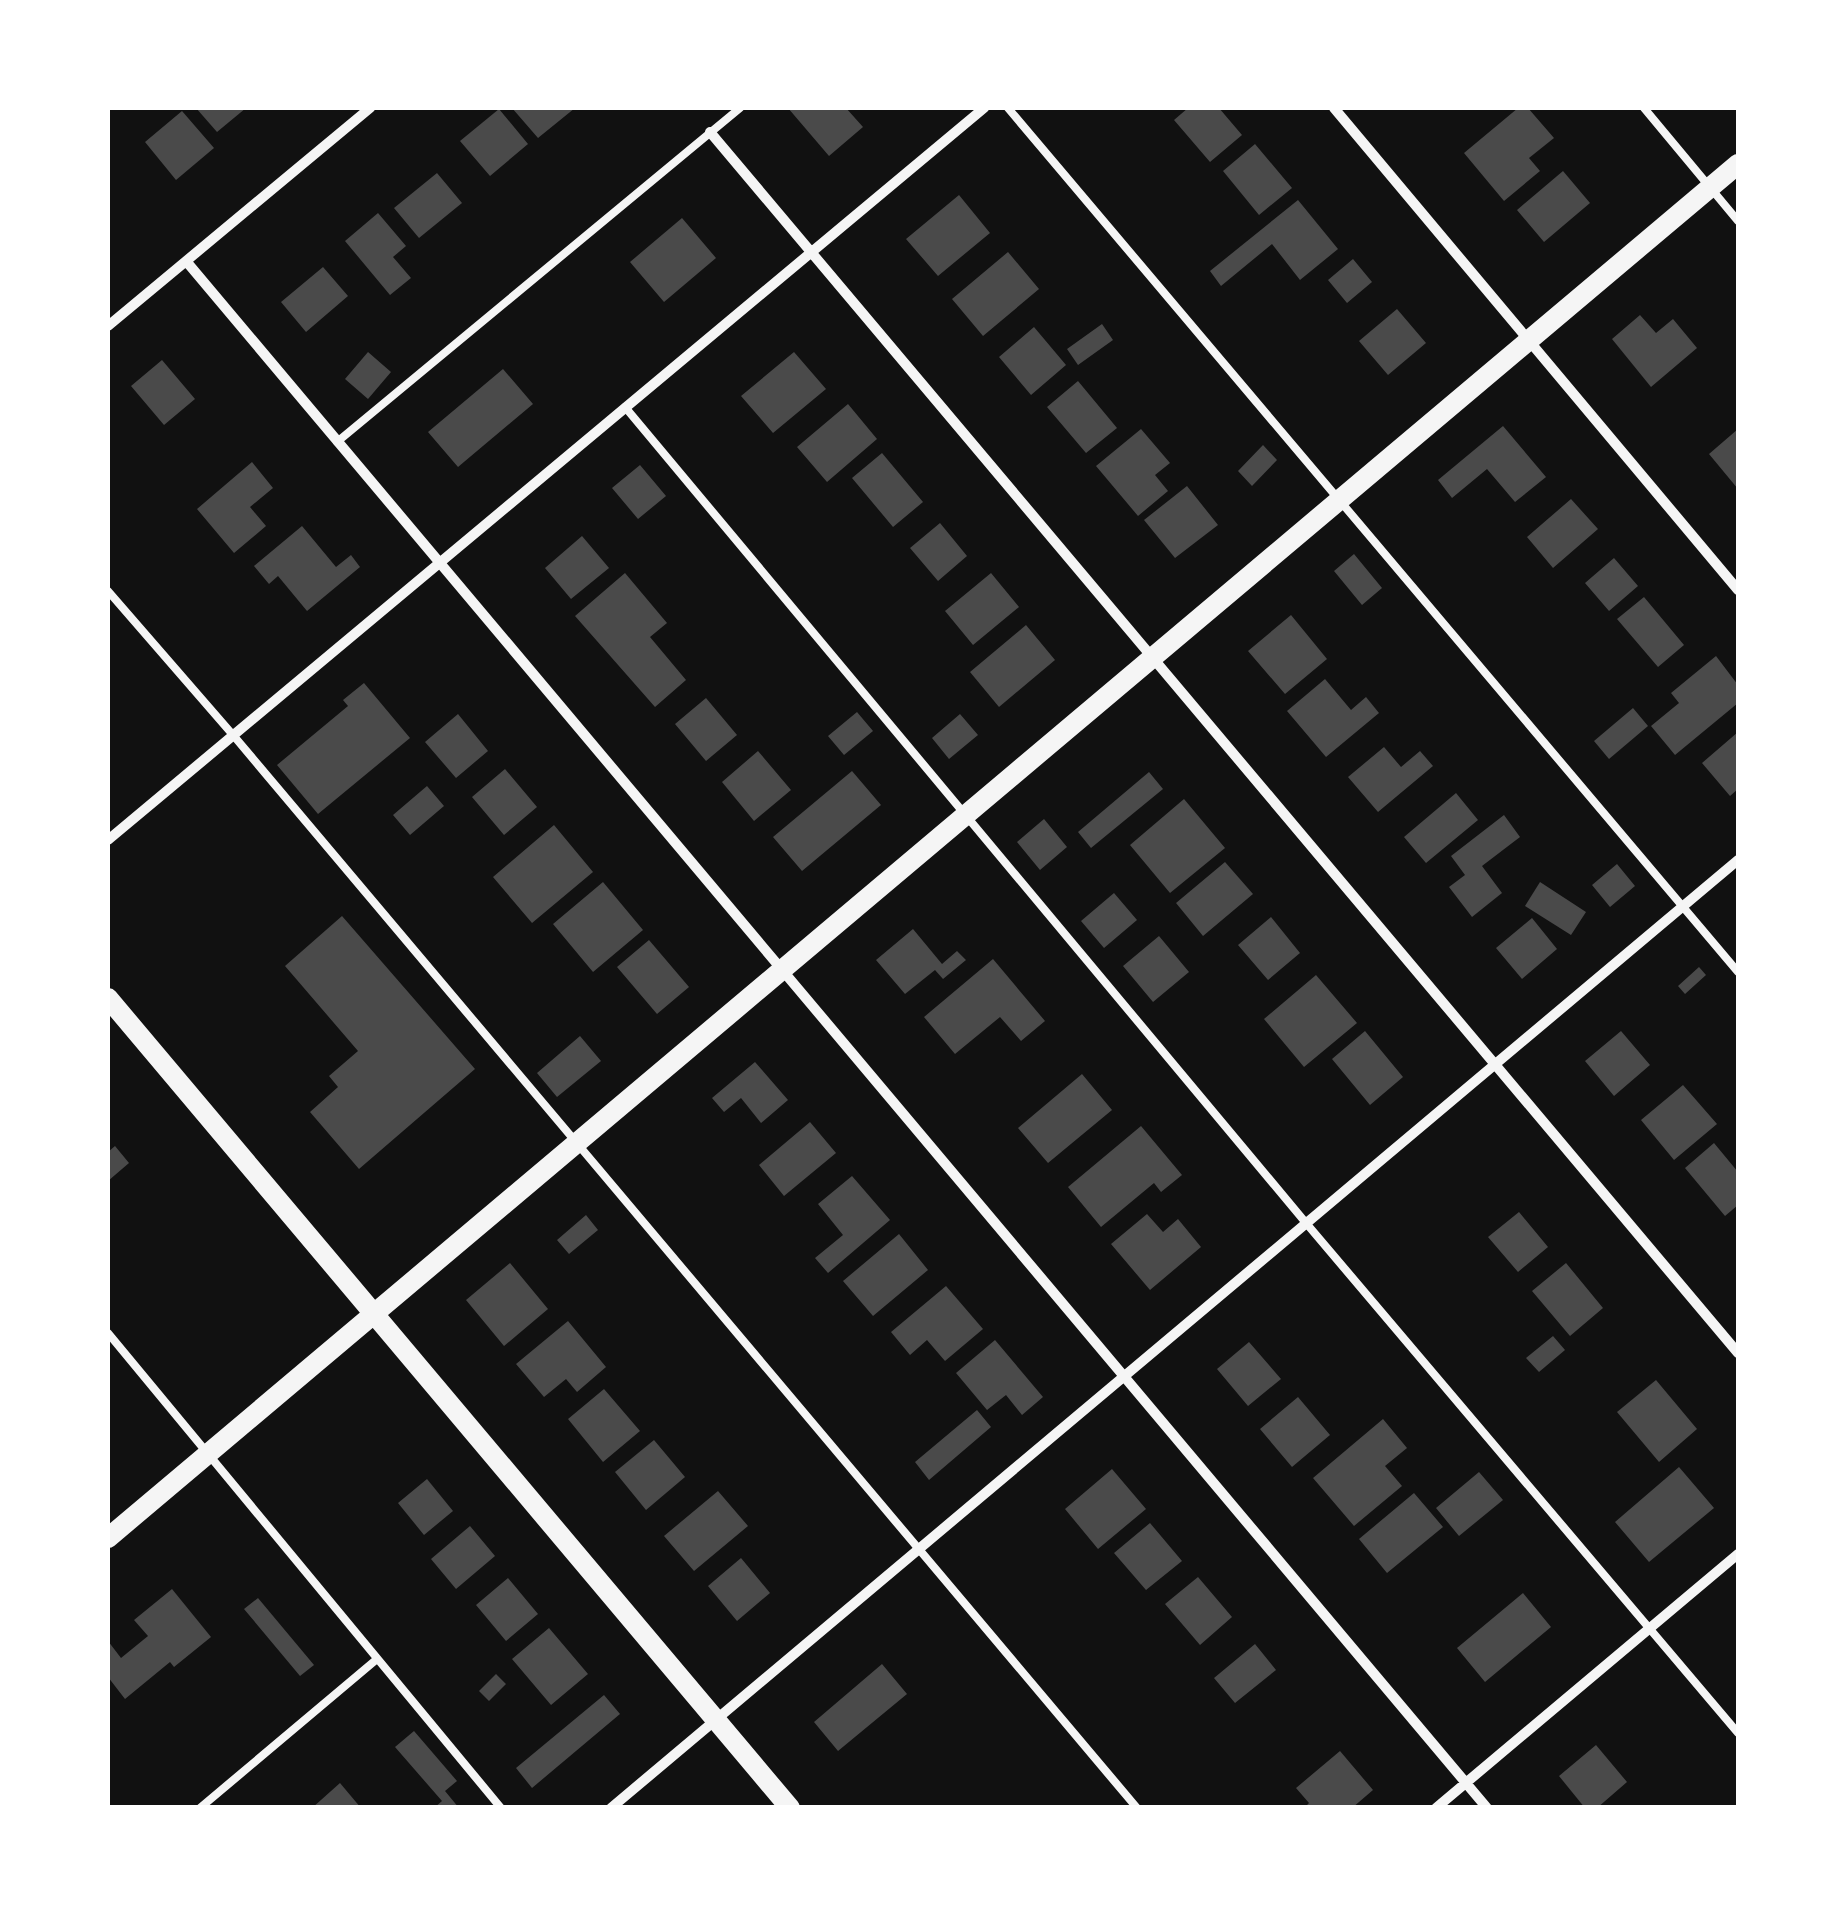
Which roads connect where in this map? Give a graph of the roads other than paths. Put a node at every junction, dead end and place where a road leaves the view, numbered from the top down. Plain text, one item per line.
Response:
1 (370, 108) edge
2 (740, 108) edge
3 (984, 108) edge
4 (1008, 108) edge
5 (1334, 108) edge
6 (1644, 108) edge
7 (710, 132) junction
8 (1738, 164) edge
9 (1710, 188) junction
10 (1738, 221) edge
11 (811, 252) junction
12 (186, 261) junction
13 (108, 326) edge
14 (1528, 340) junction
15 (625, 407) junction
16 (337, 442) junction
17 (1338, 501) junction
18 (438, 563) junction
19 (1738, 590) edge
20 (108, 591) edge
21 (1155, 657) junction
22 (233, 734) junction
23 (965, 815) junction
24 (108, 840) edge
25 (1738, 860) edge
26 (1683, 906) junction
27 (781, 969) junction
28 (1738, 972) edge
29 (108, 998) edge
30 (1494, 1063) junction
31 (576, 1143) junction
32 (1306, 1223) junction
33 (374, 1314) junction
34 (108, 1333) edge
35 (1738, 1353) edge
36 (1123, 1378) junction
37 (208, 1454) junction
38 (108, 1538) edge
39 (921, 1548) junction
40 (1738, 1554) edge
41 (1650, 1628) junction
42 (377, 1659) junction
43 (716, 1720) junction
44 (1738, 1734) edge
45 (1466, 1782) junction
46 (200, 1808) edge
47 (501, 1808) edge
48 (611, 1808) edge
49 (790, 1808) edge
50 (1137, 1808) edge
51 (1436, 1808) edge
52 (1487, 1808) edge

1 - 12 street
2 - 7 lane
3 - 11 street
4 - 17 lane
5 - 14 street
6 - 9 lane
7 - 11 street
7 - 16 lane
8 - 9 main road
9 - 10 lane
9 - 14 main road
11 - 15 street
11 - 21 street
12 - 13 street
12 - 16 street
14 - 17 main road
14 - 19 street
15 - 18 street
15 - 23 lane
16 - 18 street
17 - 21 main road
17 - 26 lane
18 - 22 street
18 - 27 street
20 - 22 lane
21 - 23 main road
21 - 30 street
22 - 24 street
22 - 31 lane
23 - 27 main road
23 - 32 lane
25 - 26 street
26 - 28 lane
26 - 30 street
27 - 31 main road
27 - 36 street
29 - 33 main road
30 - 32 street
30 - 35 street
31 - 33 main road
31 - 39 lane
32 - 36 street
32 - 41 lane
33 - 37 main road
33 - 43 main road
34 - 37 lane
36 - 39 street
36 - 45 street
37 - 38 main road
37 - 42 lane
39 - 43 street
39 - 50 lane
40 - 41 street
41 - 44 lane
41 - 45 street
42 - 46 lane
42 - 47 lane
43 - 48 street
43 - 49 main road
45 - 51 street
45 - 52 street

